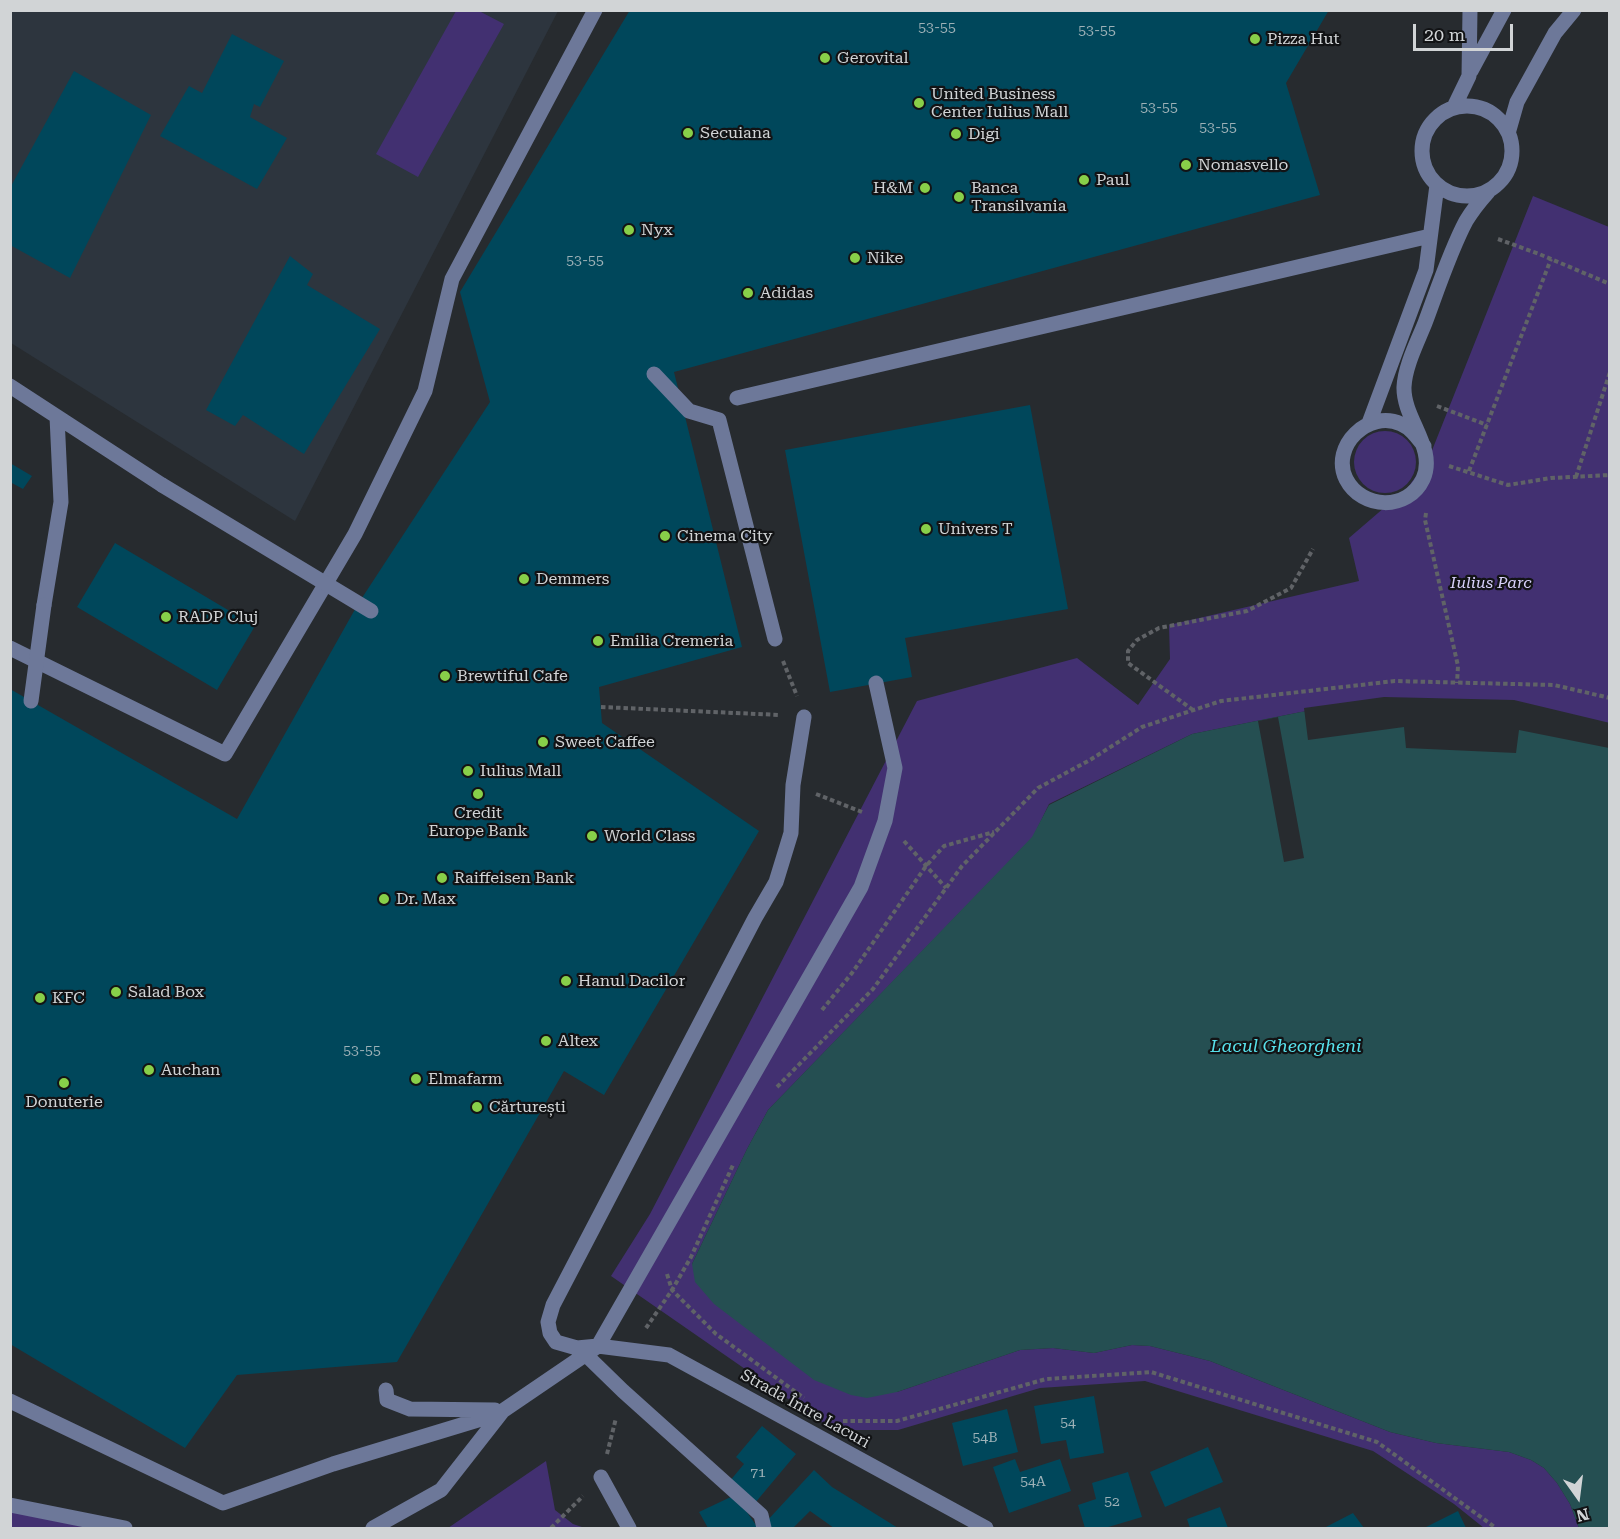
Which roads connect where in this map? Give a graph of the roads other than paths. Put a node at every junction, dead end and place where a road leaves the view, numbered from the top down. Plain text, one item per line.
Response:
1 (595, 10) edge
2 (1470, 10) edge
3 (1504, 10) edge
4 (1574, 10) edge
5 (1468, 76) junction
6 (1454, 107) junction
7 (1509, 130) junction
8 (1437, 185) junction
9 (1488, 192) junction
10 (1430, 236) junction
11 (654, 374) dead end
12 (10, 386) edge
13 (737, 398) dead end
14 (57, 417) junction
15 (1369, 423) junction
16 (1424, 446) junction
17 (371, 611) dead end
18 (775, 639) road end
19 (10, 648) edge
20 (876, 683) dead end
21 (31, 701) dead end
22 (804, 717) road end
23 (592, 1350) junction
24 (386, 1390) dead end
25 (10, 1401) edge
26 (504, 1410) junction
27 (601, 1477) road end
28 (10, 1505) edge
29 (125, 1528) edge
30 (373, 1528) edge
31 (629, 1528) edge
32 (764, 1528) edge
33 (986, 1528) edge

1 - 19 street
2 - 5 street
3 - 5 street
4 - 7 street
5 - 6 street
6 - 7 street
6 - 8 street
7 - 9 street
8 - 9 street
8 - 10 street
9 - 16 street
10 - 13 street
10 - 15 street
11 - 18 street
12 - 14 street
14 - 17 street, bridge
14 - 21 street, bridge
15 - 16 street
15 - 16 street
20 - 23 street
22 - 23 street, Strada Între Lacuri
23 - 26 street
23 - 32 street
23 - 33 street, Strada Între Lacuri
24 - 26 street
25 - 26 street
26 - 30 street
27 - 31 street
28 - 29 street

